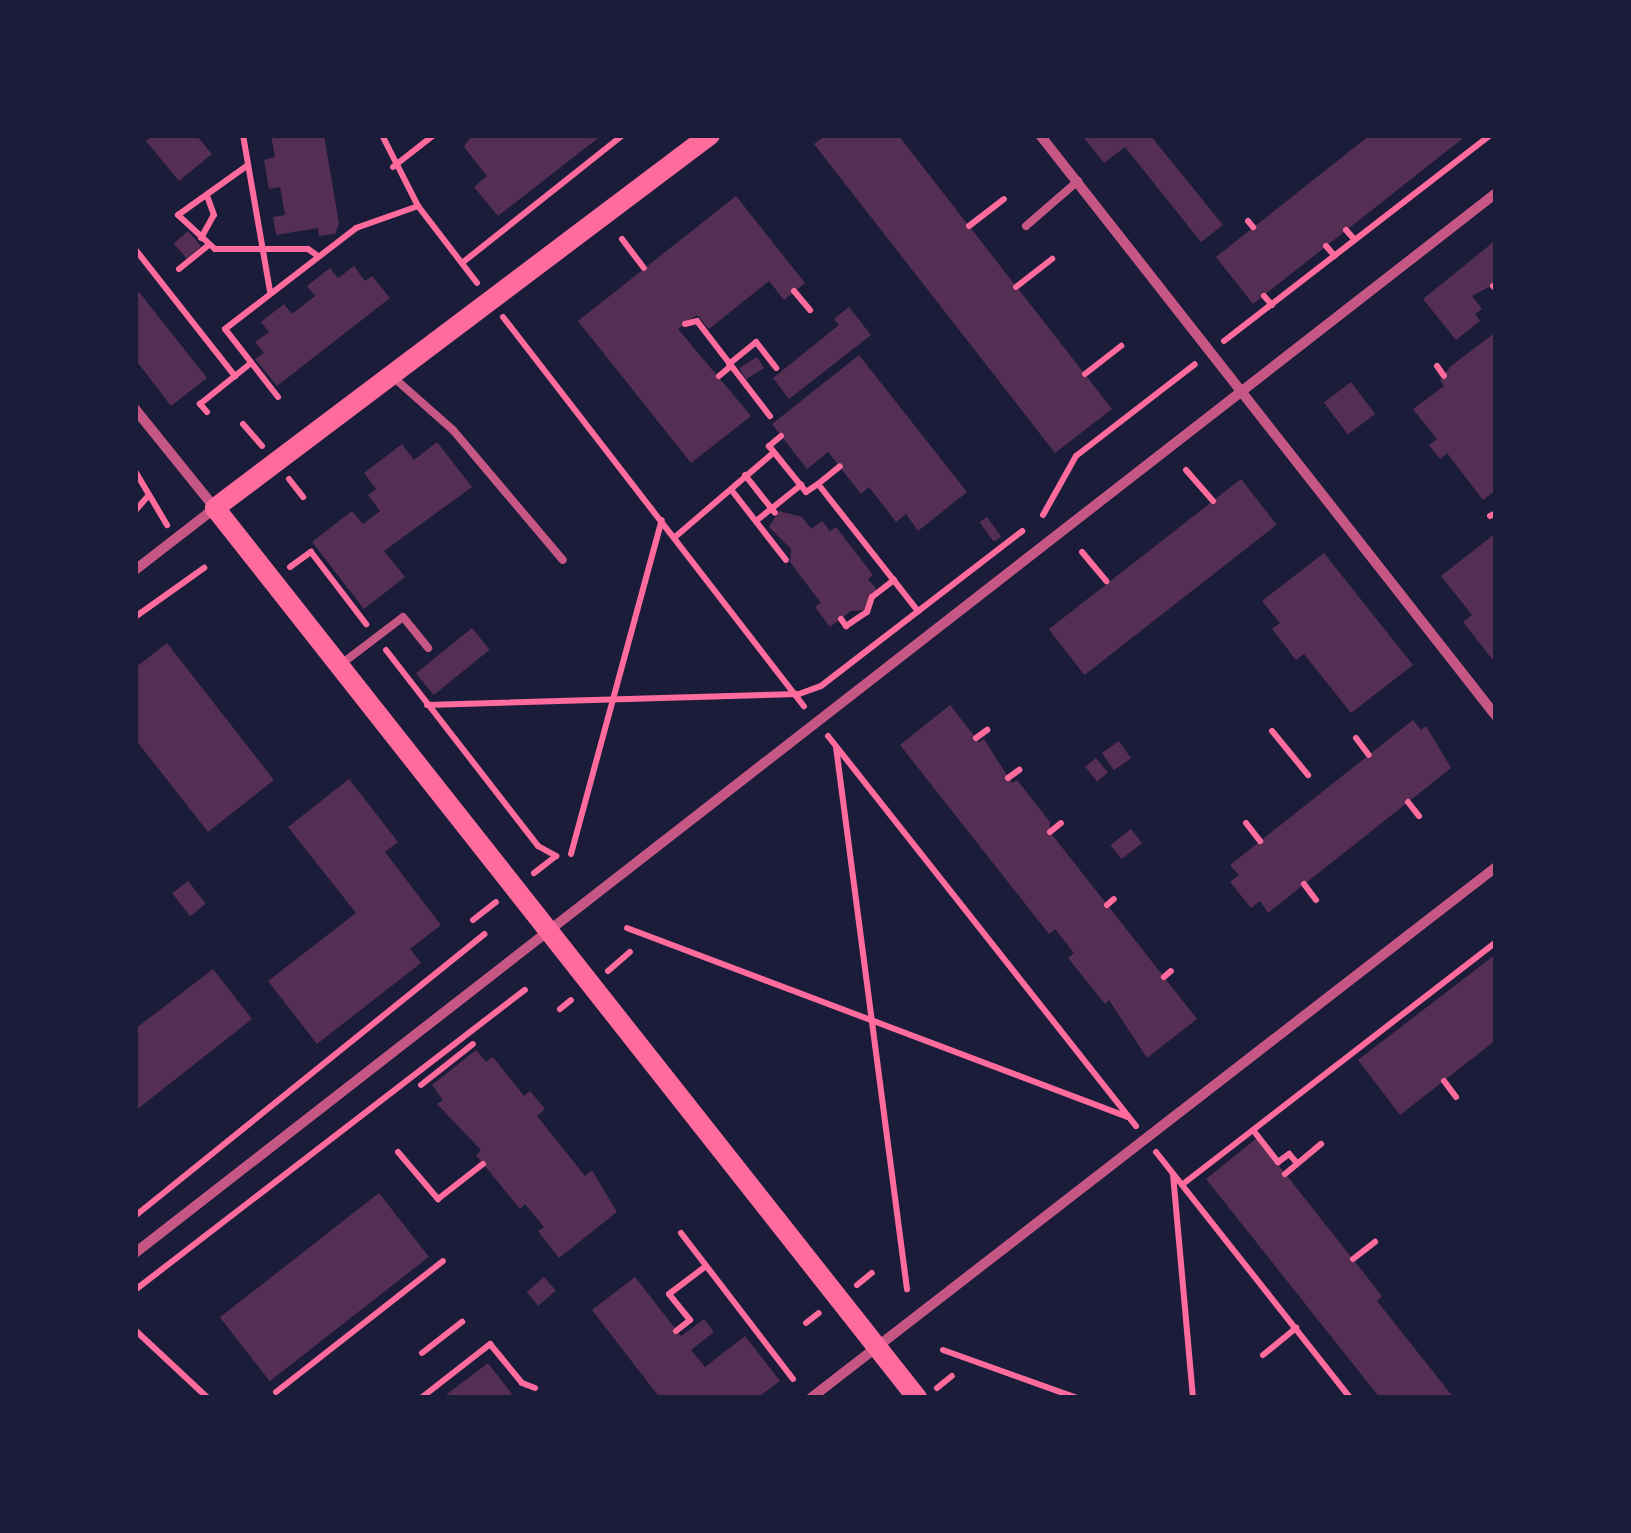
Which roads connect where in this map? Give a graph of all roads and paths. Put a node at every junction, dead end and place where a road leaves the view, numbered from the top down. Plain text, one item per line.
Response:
1 (243, 135) edge
2 (382, 135) edge
3 (434, 135) edge
4 (623, 135) edge
5 (710, 135) edge
6 (1040, 135) edge
7 (1492, 135) edge
8 (248, 165) junction
9 (393, 166) junction
10 (1078, 181) junction
11 (1496, 193) edge
12 (207, 196) junction
13 (1004, 199) dead end
14 (418, 206) junction
15 (969, 226) dead end
16 (1026, 226) dead end
17 (1346, 230) dead end
18 (201, 238) junction
19 (622, 239) dead end
20 (1355, 240) junction
21 (207, 246) junction
22 (1326, 246) dead end
23 (135, 249) edge
24 (263, 253) junction
25 (318, 256) junction
26 (1334, 256) junction
27 (1052, 260) dead end
28 (462, 263) junction
29 (644, 268) dead end
30 (179, 270) dead end
31 (1016, 287) dead end
32 (270, 291) junction
33 (794, 291) dead end
34 (1264, 296) dead end
35 (488, 299) junction
36 (1272, 304) junction
37 (810, 310) dead end
38 (685, 329) dead end
39 (1121, 346) dead end
40 (1213, 350) junction
41 (251, 363) junction
42 (730, 365) junction
43 (1437, 366) dead end
44 (776, 368) dead end
45 (390, 374) junction
46 (1085, 374) dead end
47 (235, 376) junction
48 (719, 376) dead end
49 (1444, 376) dead end
50 (1243, 388) junction
51 (278, 397) dead end
52 (135, 409) edge
53 (207, 412) dead end
54 (770, 416) dead end
55 (781, 436) dead end
56 (774, 452) junction
57 (840, 466) dead end
58 (135, 470) edge
59 (1186, 470) dead end
60 (745, 475) junction
61 (818, 484) junction
62 (801, 485) junction
63 (732, 492) junction
64 (149, 496) junction
65 (1212, 501) dead end
66 (215, 508) junction
67 (135, 511) edge
68 (774, 511) junction
69 (662, 520) junction
70 (756, 521) junction
71 (177, 537) junction
72 (676, 537) junction
73 (311, 552) dead end
74 (1082, 552) dead end
75 (562, 560) dead end
76 (786, 560) dead end
77 (204, 568) dead end
78 (135, 570) edge
79 (894, 580) junction
80 (1106, 581) dead end
81 (918, 611) junction
82 (135, 617) edge
83 (841, 618) dead end
84 (376, 638) junction
85 (428, 648) dead end
86 (340, 665) junction
87 (798, 694) junction
88 (612, 699) junction
89 (427, 704) junction
90 (1496, 716) edge
91 (817, 721) junction
92 (987, 730) dead end
93 (1272, 731) dead end
94 (976, 738) dead end
95 (1356, 738) dead end
96 (836, 746) junction
97 (1369, 755) dead end
98 (1019, 770) dead end
99 (1308, 775) dead end
100 (1008, 778) dead end
101 (1408, 802) dead end
102 (1419, 816) dead end
103 (1061, 823) dead end
104 (1246, 823) dead end
105 (1050, 832) dead end
106 (1260, 841) dead end
107 (572, 854) dead end
108 (556, 856) dead end
109 (1496, 867) edge
110 (1304, 884) dead end
111 (1114, 899) dead end
112 (1316, 900) dead end
113 (1107, 905) dead end
114 (627, 928) dead end
115 (548, 930) junction
116 (484, 934) dead end
117 (1496, 942) edge
118 (525, 990) dead end
119 (872, 1019) junction
120 (1396, 1019) junction
121 (1402, 1027) dead end
122 (473, 1044) dead end
123 (1444, 1081) dead end
124 (421, 1085) dead end
125 (1456, 1096) dead end
126 (1129, 1117) junction
127 (1253, 1130) junction
128 (1145, 1138) junction
129 (1320, 1144) dead end
130 (398, 1152) dead end
131 (483, 1164) dead end
132 (1297, 1164) junction
133 (1173, 1173) junction
134 (1285, 1174) dead end
135 (1184, 1184) junction
136 (136, 1214) edge
137 (681, 1233) dead end
138 (1375, 1242) dead end
139 (135, 1253) edge
140 (443, 1260) dead end
141 (1353, 1260) dead end
142 (706, 1266) junction
143 (907, 1289) dead end
144 (135, 1290) edge
145 (462, 1322) dead end
146 (1296, 1328) junction
147 (135, 1330) edge
148 (676, 1331) dead end
149 (877, 1348) junction
150 (943, 1350) dead end
151 (422, 1354) dead end
152 (1263, 1355) dead end
153 (793, 1379) dead end
154 (535, 1388) dead end
155 (276, 1392) dead end
156 (1195, 1392) edge
157 (208, 1398) edge
158 (421, 1398) edge
159 (811, 1398) edge
160 (918, 1398) edge
161 (1077, 1398) edge
162 (1350, 1398) edge

1 - 8 path
2 - 9 path
3 - 9 path
4 - 28 path
5 - 35 main road
6 - 10 street
7 - 20 path
8 - 12 path
8 - 24 path
9 - 14 path
10 - 16 lane
10 - 40 street
11 - 50 street
12 - 18 path
12 - 18 path
13 - 15 path
14 - 25 path
14 - 28 path
17 - 20 path
18 - 21 path
19 - 29 path
20 - 26 path
21 - 24 path
21 - 30 path
22 - 26 path
23 - 47 path
24 - 25 path
24 - 32 path
25 - 32 path
26 - 36 path
27 - 31 path
28 - 35 path
32 - 41 path
33 - 37 path
34 - 36 path
35 - 45 main road
35 - 69 path
36 - 40 path
38 - 42 path
39 - 46 path
40 - 50 street
40 - 81 path
41 - 47 path
41 - 51 path
42 - 44 path
42 - 48 path
42 - 54 path
43 - 49 path
45 - 66 main road
45 - 75 lane
47 - 53 path
50 - 90 street
50 - 91 street
52 - 66 street
55 - 56 path
56 - 60 path
56 - 62 path
57 - 61 path
58 - 64 path
59 - 65 path
60 - 63 path
60 - 68 path
61 - 62 path
61 - 79 path
62 - 68 path
63 - 70 path
63 - 72 path
64 - 67 path
64 - 71 path
66 - 71 street
66 - 86 main road
68 - 70 path
69 - 72 path
69 - 88 path
70 - 76 path
71 - 78 street
72 - 87 path
73 - 84 path
74 - 80 path
77 - 82 path
79 - 81 path
79 - 83 path
81 - 87 path
84 - 85 lane
84 - 86 lane
84 - 89 path
86 - 115 main road
87 - 88 path
87 - 91 path
88 - 89 path
88 - 107 path
89 - 108 path
91 - 96 path
91 - 115 street
92 - 94 path
93 - 99 path
95 - 97 path
96 - 119 path
96 - 126 path
98 - 100 path
101 - 102 path
103 - 105 path
104 - 106 path
109 - 128 street
110 - 112 path
111 - 113 path
114 - 119 path
115 - 139 street
115 - 149 main road
116 - 136 path
117 - 120 path
118 - 144 path
119 - 126 path
119 - 143 path
120 - 121 path
120 - 127 path
122 - 124 path
123 - 125 path
126 - 128 path
127 - 132 path
127 - 135 path
128 - 133 path
128 - 149 street
129 - 132 path
130 - 131 path
132 - 134 path
133 - 135 path
133 - 156 path
135 - 146 path
137 - 142 path
138 - 141 path
140 - 155 path
142 - 148 path
142 - 153 path
145 - 151 path
146 - 152 path
146 - 162 path
147 - 157 path
149 - 159 street
149 - 160 main road
150 - 161 path
154 - 158 path

